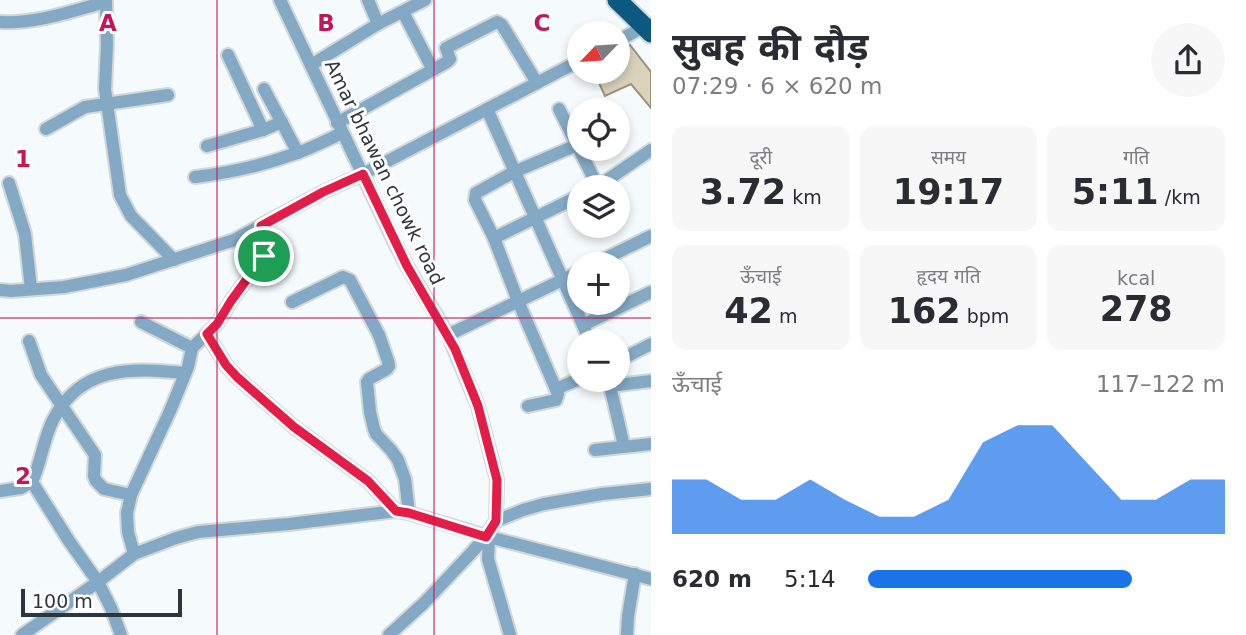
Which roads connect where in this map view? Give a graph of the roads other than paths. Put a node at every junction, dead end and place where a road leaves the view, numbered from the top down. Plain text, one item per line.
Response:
1 (106, 0) edge
2 (280, 0) edge
3 (368, 0) edge
4 (425, 0) edge
5 (617, 0) edge
6 (635, 0) edge
7 (403, 12) junction
8 (0, 22) edge
9 (378, 24) junction
10 (649, 24) edge
11 (630, 34) edge
12 (228, 55) dead end
13 (311, 65) junction
14 (567, 67) edge
15 (433, 70) junction
16 (537, 83) junction
17 (264, 89) dead end
18 (168, 95) dead end
19 (107, 105) junction
20 (487, 109) junction
21 (559, 109) dead end
22 (282, 122) junction
23 (567, 125) edge
24 (340, 128) junction
25 (46, 129) dead end
26 (263, 130) junction
27 (207, 146) dead end
28 (567, 149) edge
29 (651, 150) edge
30 (298, 153) junction
31 (514, 172) junction
32 (363, 174) junction
33 (615, 175) edge
34 (195, 177) dead end
35 (9, 183) dead end
36 (567, 202) edge
37 (534, 218) junction
38 (261, 226) junction
39 (651, 236) edge
40 (494, 238) junction
41 (618, 252) edge
42 (174, 260) junction
43 (567, 278) edge
44 (562, 281) junction
45 (31, 289) junction
46 (0, 290) edge
47 (651, 292) edge
48 (518, 301) junction
49 (292, 302) dead end
50 (141, 323) dead end
51 (583, 325) junction
52 (585, 329) edge
53 (207, 334) junction
54 (448, 335) junction
55 (29, 341) dead end
56 (651, 344) edge
57 (192, 348) junction
58 (630, 355) edge
59 (185, 373) junction
60 (651, 381) edge
61 (630, 382) edge
62 (567, 384) edge
63 (556, 389) junction
64 (611, 392) edge
65 (61, 406) junction
66 (528, 406) dead end
67 (651, 444) edge
68 (624, 446) junction
69 (595, 450) dead end
70 (32, 482) junction
71 (651, 489) edge
72 (0, 491) edge
73 (131, 495) junction
74 (402, 512) junction
75 (496, 521) junction
76 (487, 537) junction
77 (134, 554) junction
78 (635, 575) junction
79 (651, 579) edge
80 (98, 582) junction
81 (27, 633) edge
82 (391, 634) edge
83 (121, 635) edge
84 (510, 635) edge
85 (627, 635) edge

1 - 8 street
1 - 19 street
2 - 13 street, Amar bhawan chowk road
3 - 9 street
4 - 7 street
5 - 10 highway
6 - 10 highway
7 - 9 street
7 - 15 street
9 - 13 street
10 - 11 street
12 - 26 street
13 - 24 street, Amar bhawan chowk road
14 - 16 street
15 - 16 street
15 - 24 street
16 - 20 street
17 - 22 street
18 - 19 street
19 - 25 street
19 - 42 street
20 - 31 street
20 - 32 street
21 - 23 street
22 - 26 street
22 - 30 street
24 - 30 street
24 - 32 street, Amar bhawan chowk road
26 - 27 street
28 - 31 street
29 - 33 street
30 - 34 street
31 - 37 street
31 - 40 street
32 - 38 street
32 - 54 street, Amar bhawan chowk road
35 - 45 street
36 - 37 street
37 - 40 street
37 - 44 street
38 - 42 street
38 - 53 street
39 - 41 street
40 - 48 street
42 - 45 street
43 - 44 street
44 - 48 street
44 - 51 street
45 - 46 street
47 - 51 street
48 - 54 street
48 - 63 street
49 - 74 street
50 - 57 street
51 - 52 street
53 - 57 street
53 - 74 street
54 - 75 street, Amar bhawan chowk road
55 - 65 street
56 - 58 street
57 - 59 street
59 - 65 street
59 - 73 street
60 - 61 street
62 - 63 street
63 - 66 street
64 - 68 street
65 - 70 street
65 - 73 street
67 - 68 street
68 - 69 street
70 - 72 street
70 - 80 street
71 - 75 street
73 - 77 street
74 - 76 street
74 - 77 street
75 - 76 street
76 - 78 street
76 - 82 street
76 - 84 street
77 - 80 street
78 - 79 street
78 - 85 street
80 - 81 street
80 - 83 street

